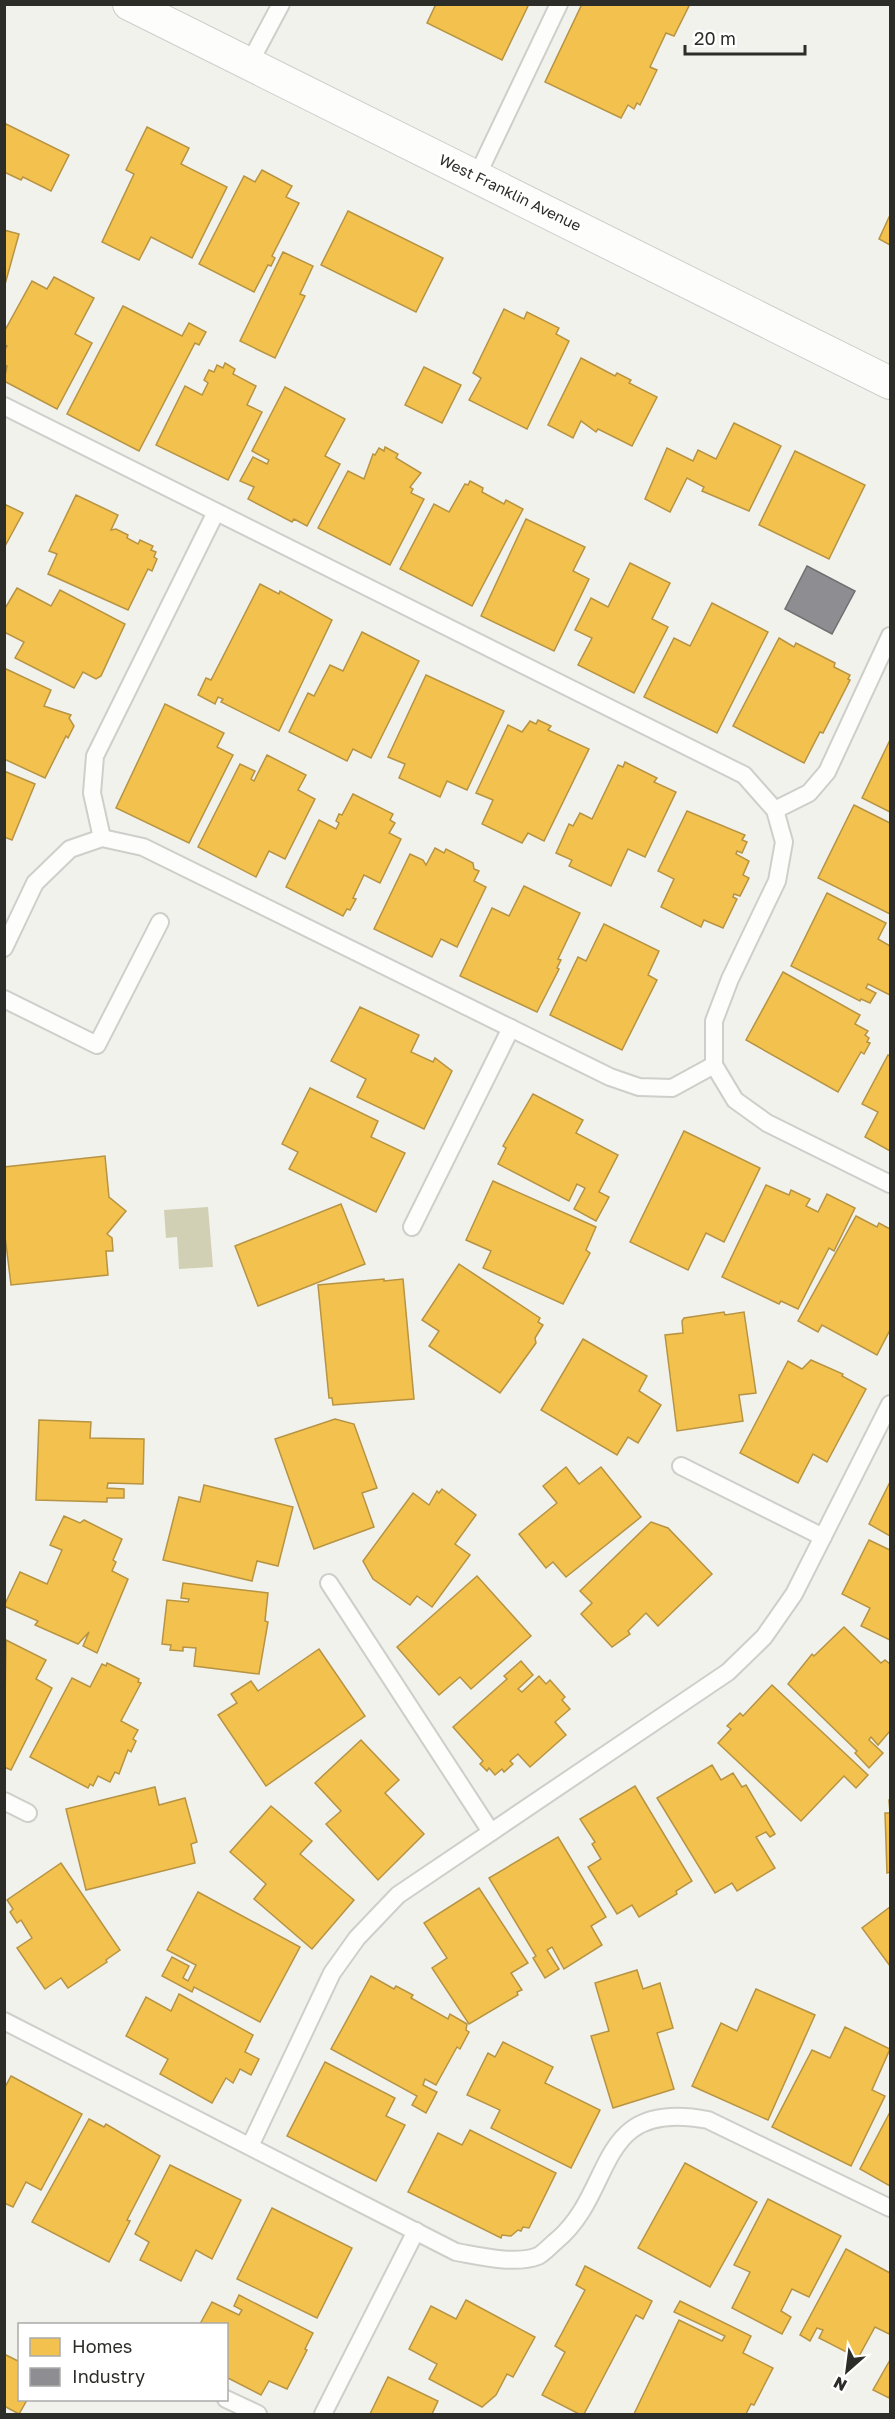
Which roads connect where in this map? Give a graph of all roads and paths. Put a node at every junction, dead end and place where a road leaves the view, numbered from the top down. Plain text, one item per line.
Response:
1 (129, 4) edge
2 (281, 4) edge
3 (559, 4) edge
4 (249, 64) junction
5 (477, 176) junction
6 (891, 383) edge
7 (4, 406) edge
8 (216, 512) junction
9 (891, 636) edge
10 (775, 810) junction
11 (102, 838) junction
12 (160, 922) dead end
13 (4, 948) edge
14 (4, 999) edge
15 (511, 1028) junction
16 (714, 1065) junction
17 (891, 1184) edge
18 (412, 1227) dead end
19 (891, 1404) edge
20 (681, 1466) dead end
21 (823, 1537) junction
22 (329, 1583) dead end
23 (4, 1801) edge
24 (28, 1813) dead end
25 (491, 1832) junction
26 (4, 2020) edge
27 (250, 2146) junction
28 (891, 2208) edge
29 (416, 2232) junction
30 (228, 2400) edge
31 (258, 2415) edge
32 (323, 2415) edge

1 - 4 street, West Franklin Avenue
2 - 4 lane
3 - 5 lane
4 - 5 street, West Franklin Avenue
5 - 6 street, West Franklin Avenue
7 - 8 lane
8 - 10 lane
8 - 11 lane
9 - 10 lane
10 - 16 lane
11 - 13 lane
11 - 15 lane
12 - 14 lane
15 - 16 lane
15 - 18 lane
16 - 17 lane
19 - 21 lane
20 - 21 lane
21 - 25 lane
22 - 25 lane
23 - 24 lane
25 - 27 lane
26 - 27 lane
27 - 29 lane
28 - 29 lane
29 - 32 lane
30 - 31 lane

